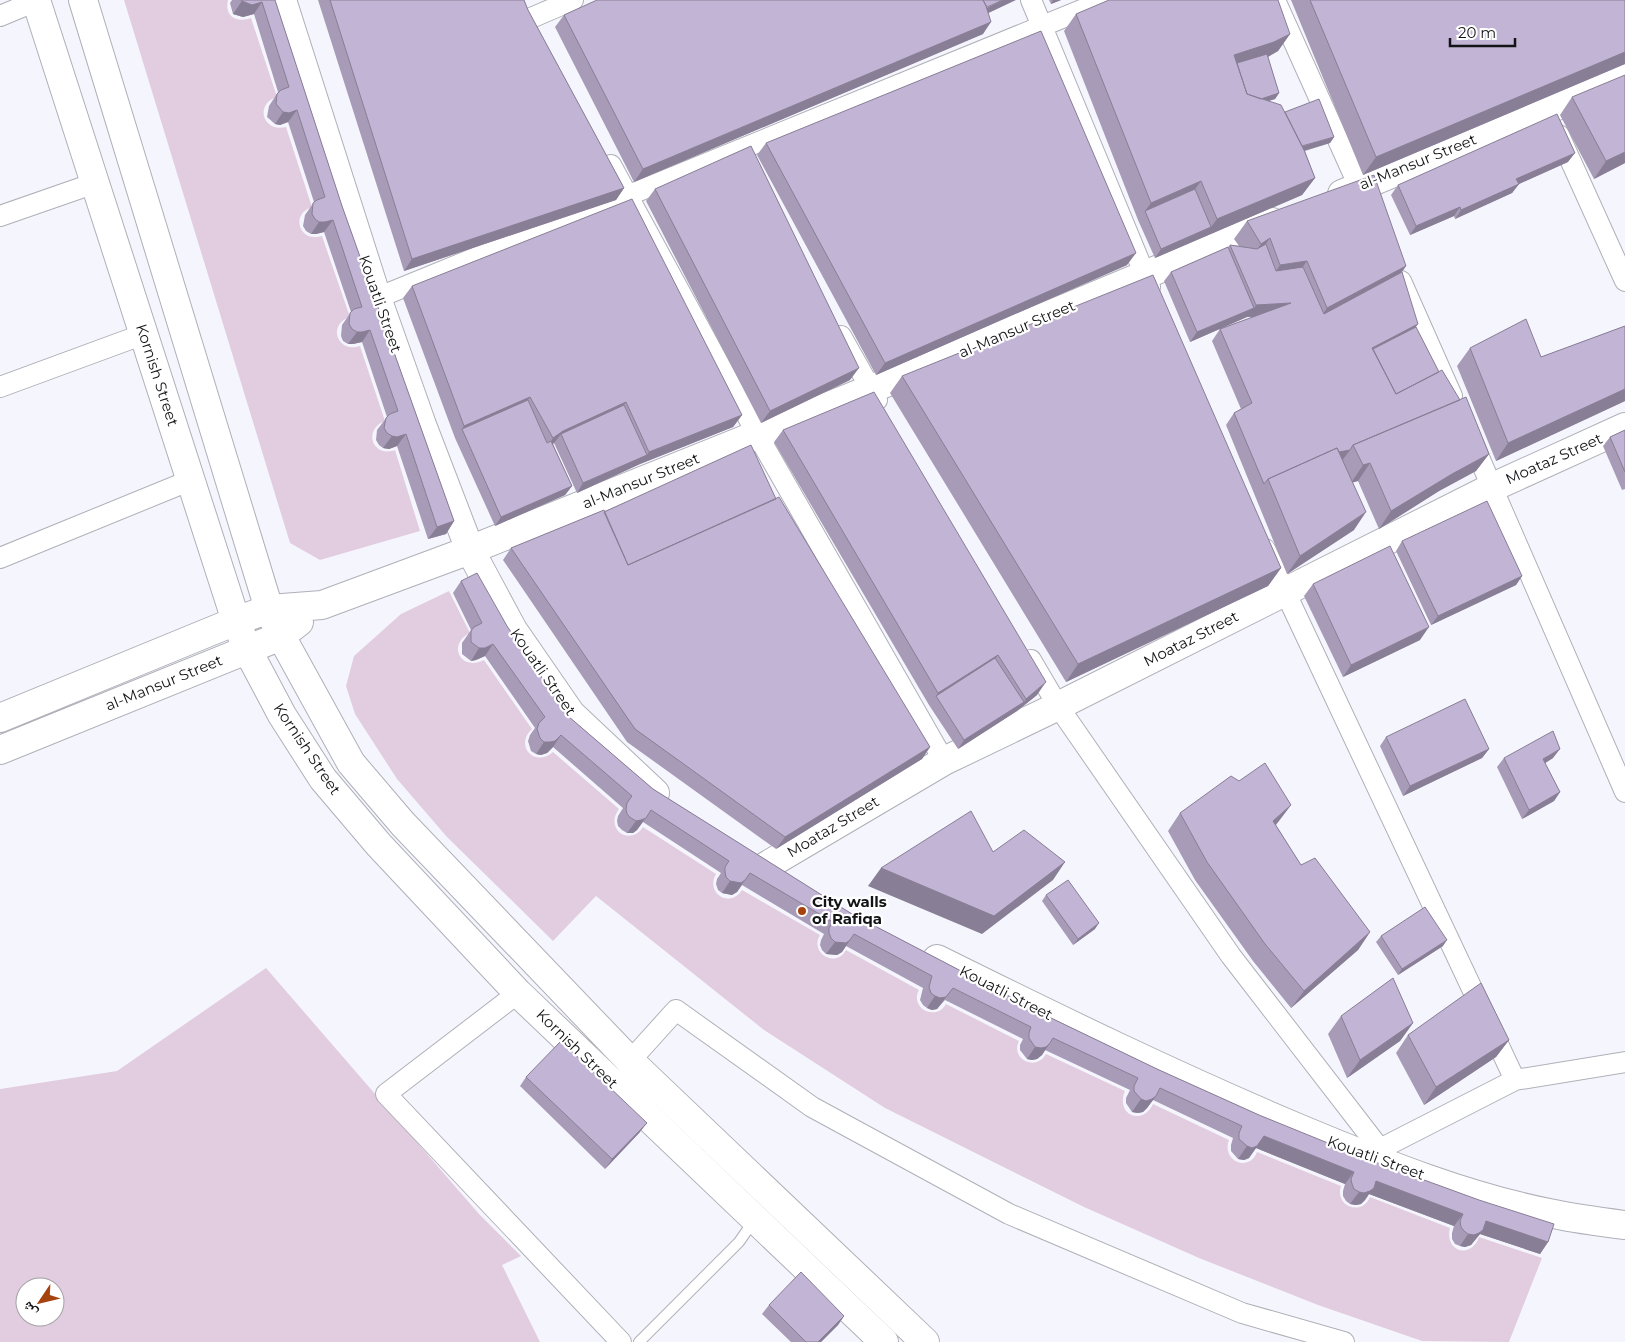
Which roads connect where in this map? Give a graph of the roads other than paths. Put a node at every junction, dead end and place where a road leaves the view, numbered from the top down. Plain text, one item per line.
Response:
1 (83, 0) edge
2 (282, 0) edge
3 (523, 0) edge
4 (573, 0) edge
5 (1031, 0) edge
6 (1106, 0) edge
7 (1275, 0) edge
8 (36, 1) edge
9 (0, 16) edge
10 (1041, 27) junction
11 (1625, 78) edge
12 (1547, 108) junction
13 (600, 145) edge
14 (95, 183) junction
15 (1359, 186) junction
16 (628, 196) junction
17 (1323, 201) edge
18 (1296, 212) edge
19 (0, 216) edge
20 (1374, 220) edge
21 (1394, 264) edge
22 (1145, 276) junction
23 (1625, 281) edge
24 (377, 298) junction
25 (1157, 303) edge
26 (833, 321) edge
27 (144, 334) junction
28 (0, 387) edge
29 (871, 390) junction
30 (886, 415) edge
31 (1625, 427) edge
32 (757, 434) junction
33 (191, 480) junction
34 (1493, 487) junction
35 (1256, 529) edge
36 (470, 550) junction
37 (0, 558) edge
38 (1284, 592) junction
39 (322, 605) junction
40 (269, 609) junction
41 (236, 621) junction
42 (281, 636) junction
43 (1023, 646) edge
44 (247, 649) junction
45 (1058, 706) junction
46 (0, 718) edge
47 (0, 750) edge
48 (944, 761) junction
49 (1625, 792) edge
50 (676, 807) edge
51 (742, 850) edge
52 (766, 866) junction
53 (791, 881) edge
54 (916, 948) edge
55 (518, 993) junction
56 (630, 1061) junction
57 (1625, 1062) edge
58 (1515, 1080) junction
59 (1374, 1153) junction
60 (755, 1219) junction
61 (1625, 1225) edge
62 (621, 1342) edge
63 (639, 1342) edge
64 (884, 1342) edge
65 (925, 1342) edge
66 (1344, 1342) edge

1 - 40 street, Kornish Street
2 - 24 street, Kouatli Street
3 - 4 street
5 - 10 street
6 - 10 street
7 - 15 street
8 - 9 street
8 - 14 street, Kornish Street
10 - 16 street
10 - 22 street
11 - 12 street, al-Mansur Street
12 - 15 street, al-Mansur Street
12 - 23 street
13 - 16 street
14 - 19 street
14 - 27 street, Kornish Street
15 - 17 street, al-Mansur Street
15 - 20 street
16 - 24 street
16 - 32 street
18 - 22 street, al-Mansur Street
21 - 34 street
22 - 25 street
22 - 29 street, al-Mansur Street
24 - 36 street, Kouatli Street
26 - 29 street
27 - 28 street
27 - 33 street, Kornish Street
29 - 30 street
29 - 32 street, al-Mansur Street
31 - 34 street, Moataz Street
32 - 36 street, al-Mansur Street
32 - 48 street
33 - 37 street
33 - 41 street, Kornish Street
34 - 38 street, Moataz Street
34 - 49 street
35 - 38 street
36 - 39 street, al-Mansur Street
36 - 50 street, Kouatli Street
38 - 45 street, Moataz Street
38 - 58 street
39 - 40 street, al-Mansur Street
39 - 42 street, al-Mansur Street
40 - 41 street, al-Mansur Street
40 - 42 street, Kornish Street
41 - 44 street, Kornish Street
41 - 46 street, al-Mansur Street
42 - 44 street, al-Mansur Street
42 - 56 street, Kornish Street
43 - 45 street
44 - 47 street, al-Mansur Street
44 - 55 street, Kornish Street
45 - 48 street, Moataz Street
45 - 59 street
48 - 52 street, Moataz Street
51 - 52 street
52 - 53 street
54 - 59 street, Kouatli Street
55 - 60 street, Kornish Street
55 - 62 street
56 - 65 street, Kornish Street
56 - 66 street
57 - 58 street
58 - 59 street
59 - 61 street, Kouatli Street
60 - 63 lane
60 - 64 street, Kornish Street

